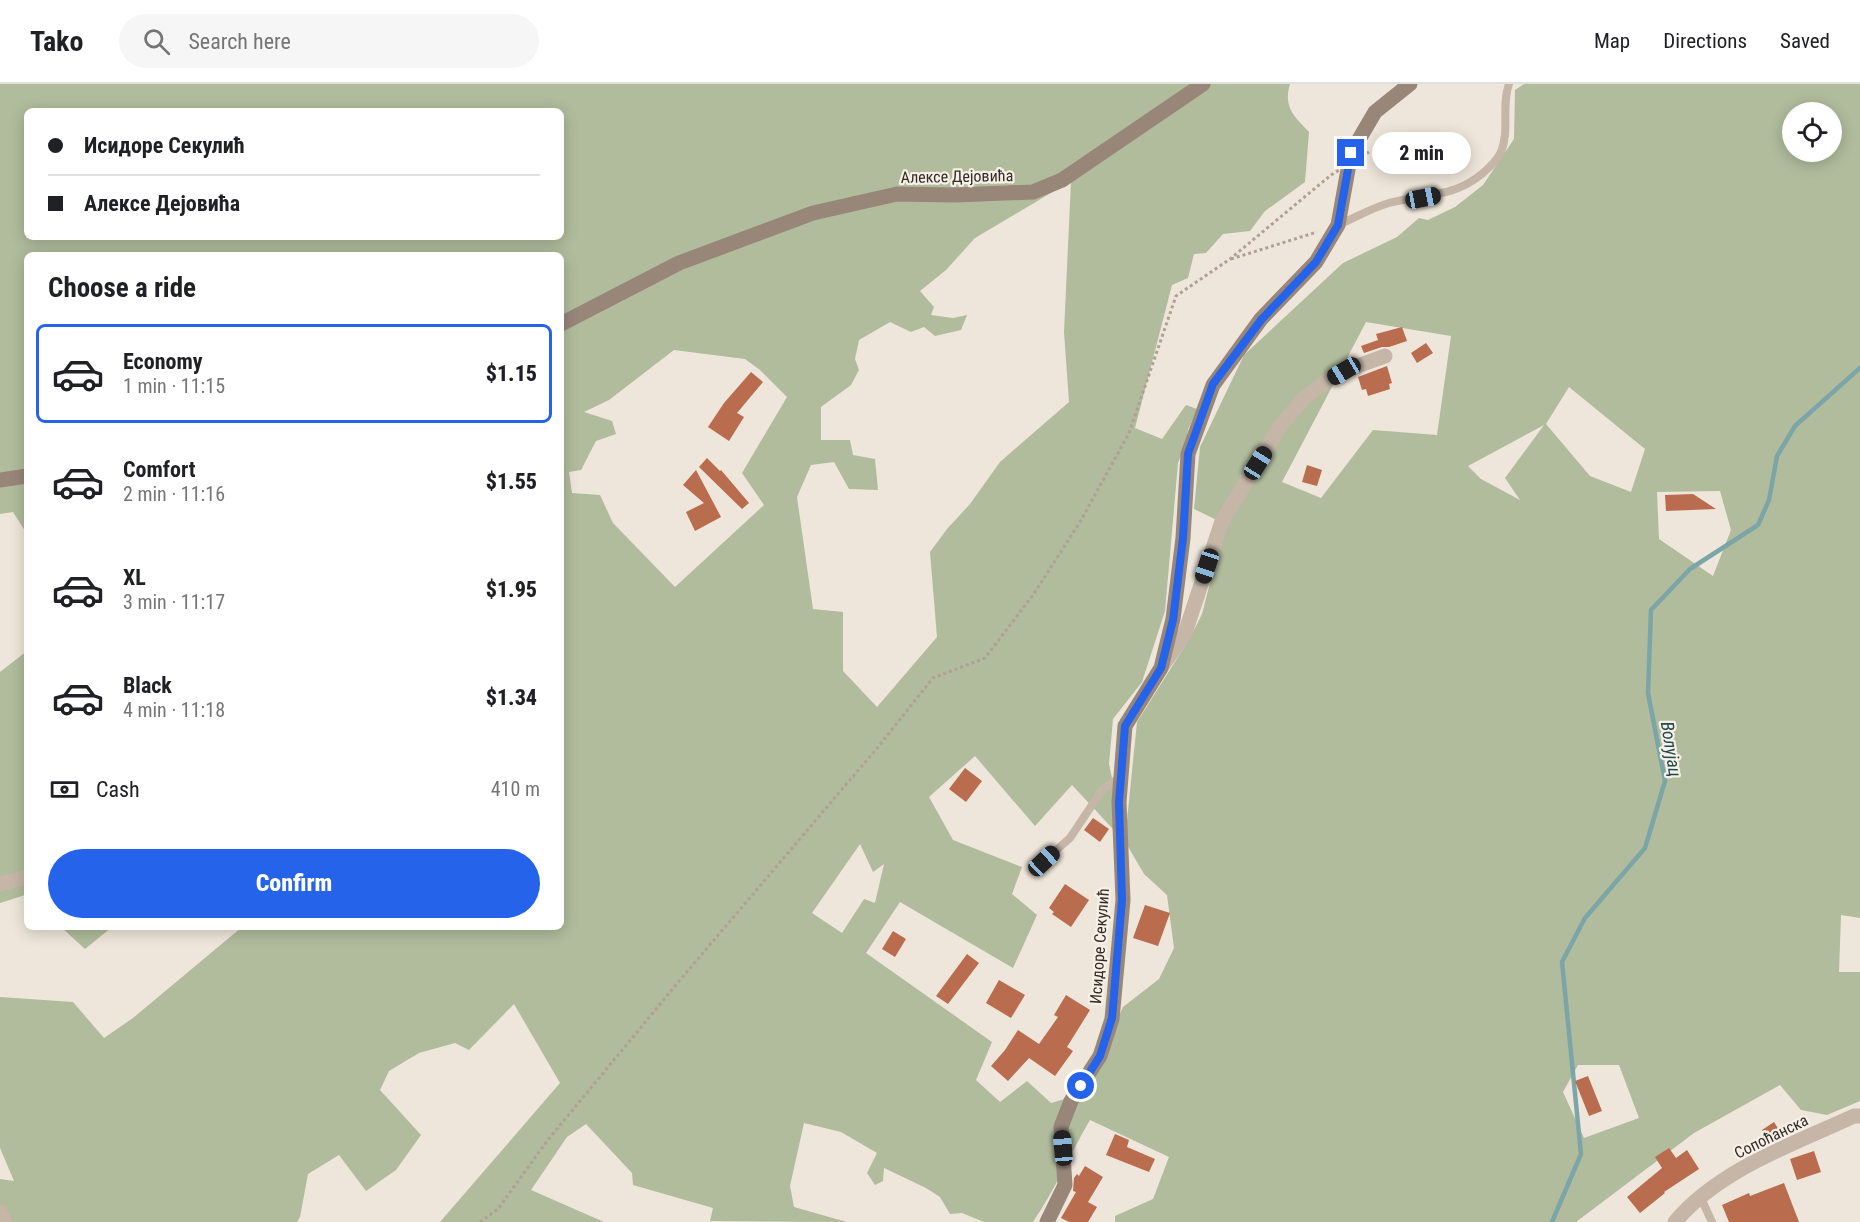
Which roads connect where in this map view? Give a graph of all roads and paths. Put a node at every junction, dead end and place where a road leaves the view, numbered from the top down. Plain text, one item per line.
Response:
1 (1203, 84) edge
2 (1410, 84) edge
3 (1509, 84) edge
4 (1370, 152) dead end
5 (1338, 225) junction
6 (1230, 260) junction
7 (564, 322) edge
8 (1385, 356) dead end
9 (24, 476) edge
10 (0, 480) edge
11 (1161, 668) junction
12 (1121, 776) junction
13 (1044, 861) dead end
14 (24, 878) edge
15 (0, 884) edge
16 (1860, 1116) edge
17 (1700, 1196) junction
18 (0, 1212) edge
19 (5, 1222) edge
20 (480, 1222) edge
21 (1047, 1222) edge
22 (1675, 1222) edge
23 (1712, 1222) edge

1 - 7 street, Алексе Дејовића
2 - 5 street
3 - 5 lane
4 - 6 path, bridge
5 - 6 path
5 - 11 street, Исидоре Секулић
6 - 20 path
8 - 11 street, Исидоре Секулић
9 - 10 street
11 - 12 street, Исидоре Секулић
12 - 13 lane
12 - 21 street, Исидоре Секулић
14 - 15 street
16 - 17 street, Сопоћанска
17 - 22 street, Сопоћанска
17 - 23 lane
18 - 19 street

